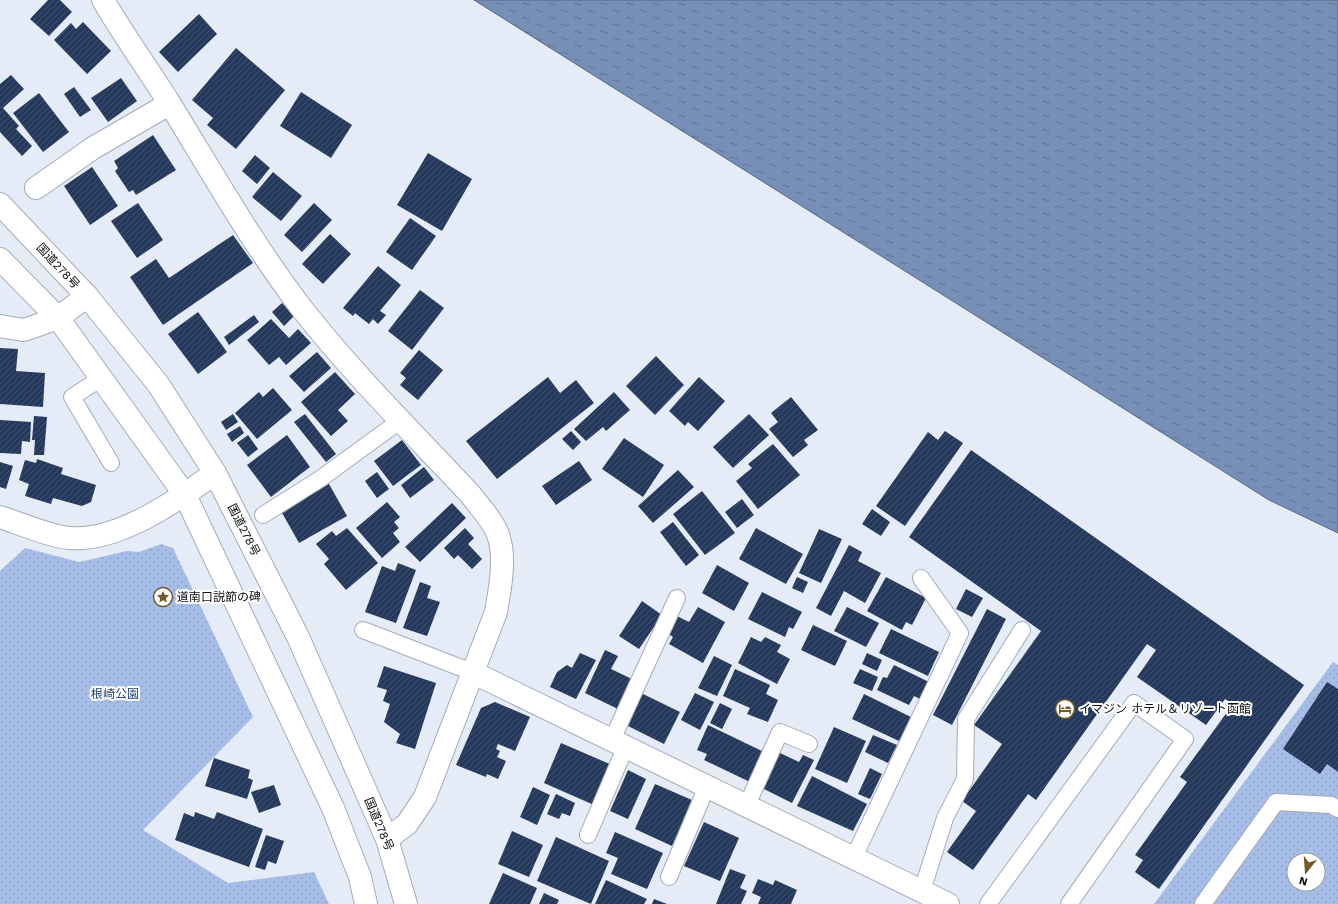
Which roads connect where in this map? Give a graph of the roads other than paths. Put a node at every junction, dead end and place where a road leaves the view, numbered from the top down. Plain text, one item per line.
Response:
1 (103, 0) edge
2 (170, 104) junction
3 (36, 188) dead end
4 (0, 204) edge
5 (0, 259) edge
6 (87, 296) junction
7 (58, 318) junction
8 (0, 326) edge
9 (100, 379) junction
10 (401, 420) junction
11 (111, 463) dead end
12 (215, 473) junction
13 (185, 495) junction
14 (263, 515) dead end
15 (0, 517) edge
16 (921, 578) dead end
17 (677, 598) dead end
18 (363, 630) dead end
19 (1022, 630) dead end
20 (472, 672) junction
21 (619, 743) junction
22 (809, 744) dead end
23 (707, 786) junction
24 (747, 805) junction
25 (1338, 809) edge
26 (588, 835) dead end
27 (387, 839) junction
28 (854, 857) junction
29 (669, 876) dead end
30 (922, 891) junction
31 (366, 904) edge
32 (406, 904) edge
33 (948, 904) edge
34 (988, 904) edge
35 (1070, 904) edge
36 (1203, 904) edge

1 - 2 main road
2 - 3 main road
2 - 10 main road
4 - 6 main road, 国道278号
5 - 7 main road
6 - 7 main road
6 - 12 main road, 国道278号
7 - 8 main road
7 - 9 main road
9 - 11 lane
9 - 13 main road
10 - 14 lane
10 - 20 main road
12 - 13 main road
12 - 27 main road, 国道278号
13 - 15 main road
13 - 31 main road
16 - 28 lane
17 - 21 lane
18 - 20 lane
19 - 30 lane
20 - 21 main road
20 - 27 main road
21 - 23 main road
21 - 26 lane
22 - 24 lane
23 - 24 main road
23 - 29 lane
24 - 28 main road
25 - 36 lane
27 - 32 main road, 国道278号
28 - 30 main road
30 - 33 main road
34 - 35 lane

